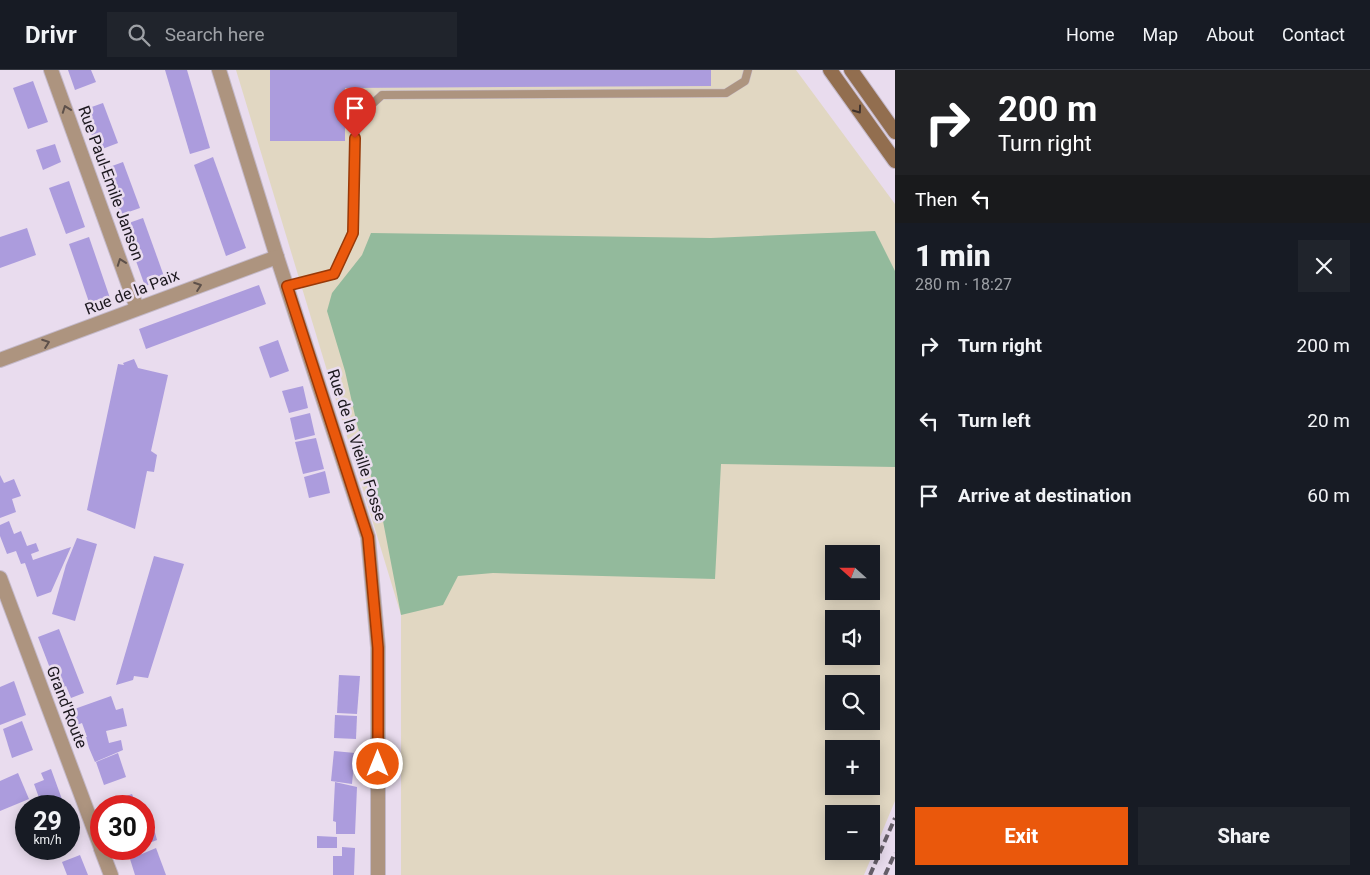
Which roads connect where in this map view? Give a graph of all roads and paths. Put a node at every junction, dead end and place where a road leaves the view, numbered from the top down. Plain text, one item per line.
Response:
1 (51, 70) edge
2 (219, 70) edge
3 (748, 70) edge
4 (830, 70) edge
5 (851, 70) edge
6 (895, 132) edge
7 (895, 161) edge
8 (277, 257) junction
9 (287, 286) junction
10 (137, 308) junction
11 (0, 360) edge
12 (0, 578) edge
13 (90, 819) edge
14 (105, 860) edge
15 (111, 875) edge
16 (378, 875) edge

10 -> 1 street, Rue Paul-Emile Janson
2 - 8 street, Rue de la Vieille Fosse
3 - 9 lane
4 -> 7 main road
5 - 6 main road
8 - 9 street, Rue de la Vieille Fosse
10 -> 8 street, Rue de la Paix
9 - 16 street, Rue de la Vieille Fosse
11 -> 10 street, Rue de la Paix
12 - 13 street, Grand'Route
14 - 15 street, Grand'Route

